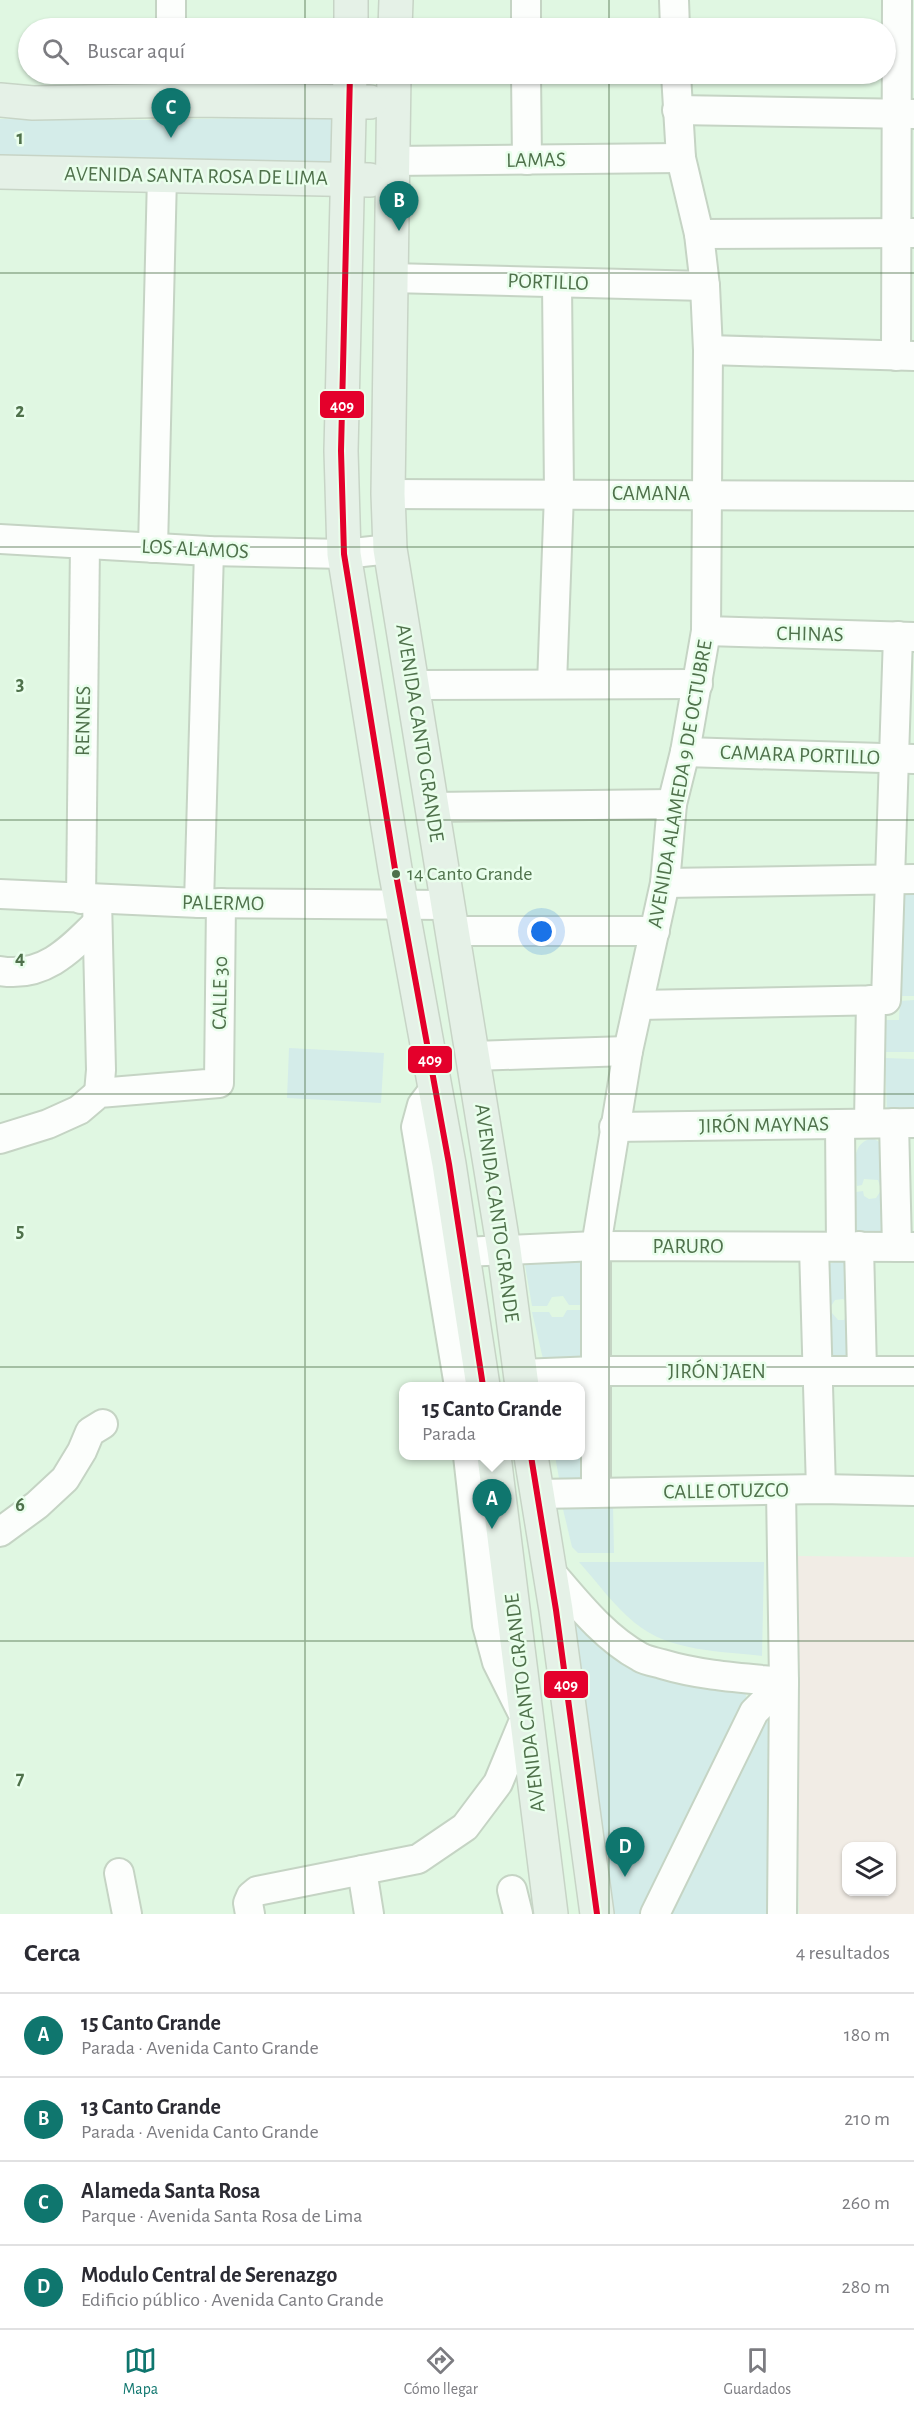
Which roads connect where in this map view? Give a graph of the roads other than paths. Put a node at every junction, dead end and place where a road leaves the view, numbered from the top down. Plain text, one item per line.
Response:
1 (171, 0) edge
2 (351, 0) edge
3 (396, 0) edge
4 (526, 0) edge
5 (674, 0) edge
6 (897, 0) edge
7 (171, 18) edge
8 (351, 18) edge
9 (395, 18) edge
10 (526, 18) edge
11 (675, 18) edge
12 (526, 84) edge
13 (676, 84) edge
14 (171, 87) edge
15 (350, 88) edge
16 (394, 88) edge
17 (0, 100) edge
18 (677, 110) junction
19 (906, 113) edge
20 (681, 158) junction
21 (527, 160) junction
22 (392, 171) junction
23 (0, 172) edge
24 (162, 176) junction
25 (348, 179) junction
26 (905, 233) edge
27 (699, 234) junction
28 (391, 278) junction
29 (557, 283) junction
30 (705, 286) junction
31 (708, 350) junction
32 (905, 356) edge
33 (707, 493) junction
34 (388, 494) junction
35 (559, 494) junction
36 (914, 495) edge
37 (0, 539) edge
38 (85, 544) junction
39 (153, 548) junction
40 (390, 549) junction
41 (209, 551) junction
42 (344, 554) junction
43 (706, 631) junction
44 (906, 637) edge
45 (552, 684) junction
46 (698, 684) junction
47 (414, 685) junction
48 (685, 752) junction
49 (904, 759) edge
50 (672, 804) junction
51 (433, 807) junction
52 (903, 879) edge
53 (665, 883) junction
54 (0, 894) edge
55 (210, 903) junction
56 (402, 904) junction
57 (92, 907) junction
58 (449, 918) junction
59 (656, 931) junction
60 (0, 970) edge
61 (871, 1000) junction
62 (639, 1005) junction
63 (628, 1051) junction
64 (473, 1056) junction
65 (435, 1088) junction
66 (99, 1093) junction
67 (892, 1123) edge
68 (840, 1124) junction
69 (615, 1127) junction
70 (0, 1139) edge
71 (596, 1246) junction
72 (838, 1246) junction
73 (906, 1247) edge
74 (504, 1250) junction
75 (463, 1252) junction
76 (596, 1371) junction
77 (816, 1371) junction
78 (862, 1371) junction
79 (914, 1371) edge
80 (521, 1380) edge
81 (458, 1382) edge
82 (482, 1382) edge
83 (103, 1424) dead end
84 (469, 1460) edge
85 (495, 1460) edge
86 (532, 1460) edge
87 (821, 1489) junction
88 (781, 1490) junction
89 (914, 1491) edge
90 (596, 1492) junction
91 (537, 1494) junction
92 (0, 1532) edge
93 (548, 1569) junction
94 (784, 1682) junction
95 (525, 1718) junction
96 (362, 1870) junction
97 (120, 1874) dead end
98 (127, 1914) edge
99 (250, 1914) edge
100 (369, 1914) edge
101 (551, 1914) edge
102 (597, 1914) edge
103 (655, 1914) edge
104 (782, 1914) edge

1 - 7 street
2 - 8 main road
3 - 9 main road
4 - 10 street
5 - 11 street
6 - 19 street
12 - 21 street
13 - 18 street, AVENIDA ALAMEDA 9 DE OCTUBRE
14 - 15 main road
14 - 17 main road
15 - 16 main road
15 - 25 main road, AVENIDA CANTO GRANDE
16 - 22 main road, AVENIDA CANTO GRANDE
18 - 19 street
18 - 20 street, AVENIDA ALAMEDA 9 DE OCTUBRE
19 - 26 street
20 - 21 street, LAMAS
20 - 27 street, AVENIDA ALAMEDA 9 DE OCTUBRE
21 - 22 street, LAMAS
22 - 25 main road, AVENIDA SANTA ROSA DE LIMA
22 - 28 main road, AVENIDA CANTO GRANDE
23 - 24 main road, AVENIDA SANTA ROSA DE LIMA
24 - 25 main road, AVENIDA SANTA ROSA DE LIMA
24 - 39 street
25 - 42 main road, AVENIDA CANTO GRANDE
26 - 27 street
26 - 32 street
27 - 30 street, AVENIDA ALAMEDA 9 DE OCTUBRE
28 - 29 street, PORTILLO
28 - 34 main road, AVENIDA CANTO GRANDE
29 - 30 street, PORTILLO
29 - 35 street
30 - 31 street, AVENIDA ALAMEDA 9 DE OCTUBRE
31 - 32 street
31 - 33 street, AVENIDA ALAMEDA 9 DE OCTUBRE
33 - 35 street, CAMANA
33 - 36 street, CAMANA
33 - 43 street, AVENIDA ALAMEDA 9 DE OCTUBRE
34 - 35 street, CAMANA
34 - 40 main road, AVENIDA CANTO GRANDE
35 - 45 street
37 - 38 street, LOS ALAMOS
38 - 39 street, LOS ALAMOS
38 - 57 street, RENNES
39 - 41 street, LOS ALAMOS
40 - 42 street, LOS ALAMOS
40 - 47 main road, AVENIDA CANTO GRANDE
41 - 42 street, LOS ALAMOS
41 - 55 street, CALLE 30
42 - 56 main road, AVENIDA CANTO GRANDE
43 - 44 street, CHINAS
43 - 46 street, AVENIDA ALAMEDA 9 DE OCTUBRE
44 - 49 street
45 - 46 street
45 - 47 street
46 - 48 street, AVENIDA ALAMEDA 9 DE OCTUBRE
47 - 51 main road, AVENIDA CANTO GRANDE
48 - 49 street, CAMARA PORTILLO
48 - 50 street, AVENIDA ALAMEDA 9 DE OCTUBRE
49 - 52 street
50 - 51 street
50 - 53 street, AVENIDA ALAMEDA 9 DE OCTUBRE
51 - 58 main road, AVENIDA CANTO GRANDE
52 - 53 street
52 - 61 street
53 - 59 street, AVENIDA ALAMEDA 9 DE OCTUBRE
54 - 57 street, PALERMO
55 - 56 street, PALERMO
55 - 57 street, PALERMO
55 - 66 street, CALLE 30
56 - 58 street, PALERMO
56 - 65 main road, AVENIDA CANTO GRANDE
57 - 60 street
57 - 66 street, RENNES
58 - 59 street, PALERMO
58 - 64 main road, AVENIDA CANTO GRANDE
59 - 62 street, AVENIDA ALAMEDA 9 DE OCTUBRE
61 - 62 street
61 - 67 street
62 - 63 street, AVENIDA ALAMEDA 9 DE OCTUBRE
63 - 64 street
63 - 69 street, AVENIDA ALAMEDA 9 DE OCTUBRE
64 - 74 main road, AVENIDA CANTO GRANDE
65 - 75 main road, AVENIDA CANTO GRANDE
65 - 81 street
66 - 70 street
67 - 68 street, JIRÓN MAYNAS
67 - 73 street
68 - 69 street, JIRÓN MAYNAS
68 - 72 street
69 - 71 street, AVENIDA ALAMEDA 9 DE OCTUBRE
71 - 72 street, PARURO
71 - 74 street, PARURO
71 - 76 street, AVENIDA ALAMEDA 9 DE OCTUBRE
72 - 73 street, PARURO
72 - 77 street
72 - 78 street
74 - 75 street, PARURO
74 - 80 main road, AVENIDA CANTO GRANDE
75 - 82 main road, AVENIDA CANTO GRANDE
76 - 77 street, JIRÓN JAEN
76 - 80 street, JIRÓN JAEN
76 - 90 street, AVENIDA ALAMEDA 9 DE OCTUBRE
77 - 78 street, JIRÓN JAEN
77 - 87 street
78 - 79 street, JIRÓN JAEN
83 - 92 street
84 - 95 street
85 - 95 main road, AVENIDA CANTO GRANDE
86 - 91 main road, AVENIDA CANTO GRANDE
87 - 88 street, CALLE OTUZCO
87 - 89 street, CALLE OTUZCO
88 - 90 street, CALLE OTUZCO
88 - 94 street
90 - 91 street, CALLE OTUZCO
91 - 93 main road, AVENIDA CANTO GRANDE
93 - 94 street
93 - 102 main road, AVENIDA CANTO GRANDE
94 - 103 street
94 - 104 street
95 - 96 street
95 - 101 main road, AVENIDA CANTO GRANDE
96 - 99 street
96 - 100 street
97 - 98 street

